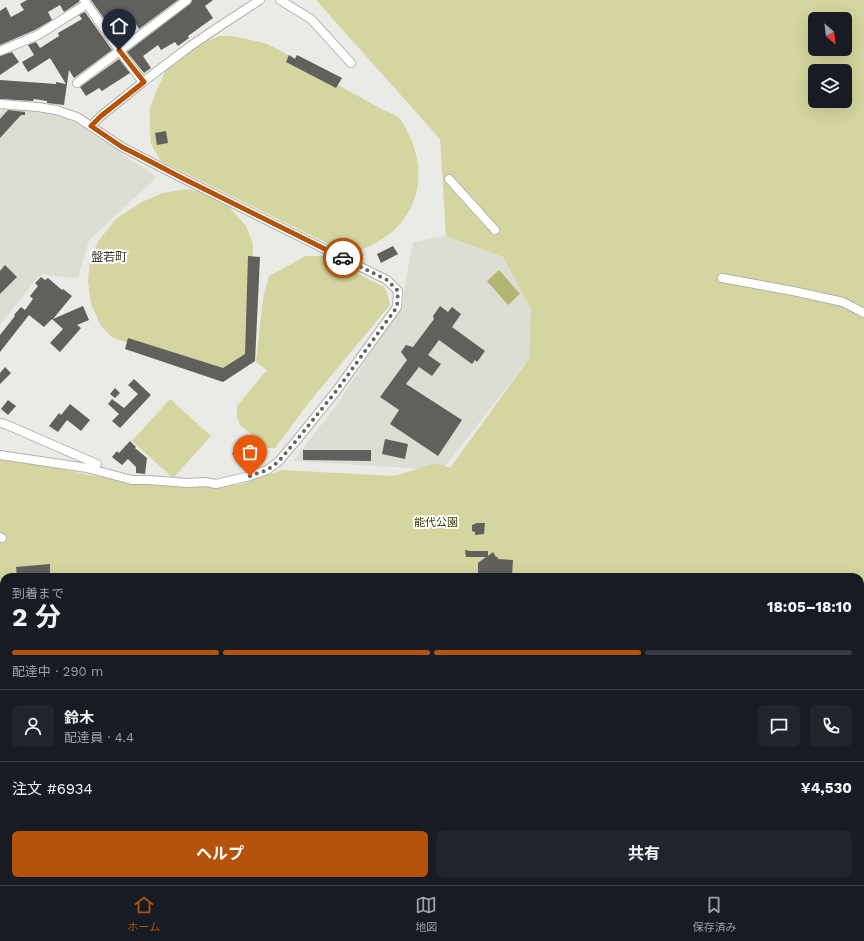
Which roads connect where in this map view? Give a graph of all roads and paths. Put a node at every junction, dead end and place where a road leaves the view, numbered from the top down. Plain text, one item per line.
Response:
1 (187, 0) edge
2 (260, 0) edge
3 (280, 0) edge
4 (85, 2) edge
5 (0, 50) edge
6 (119, 50) junction
7 (351, 63) dead end
8 (144, 82) junction
9 (77, 83) dead end
10 (0, 104) edge
11 (91, 126) junction
12 (450, 179) dead end
13 (495, 230) dead end
14 (722, 278) dead end
15 (864, 312) edge
16 (0, 423) edge
17 (0, 455) edge
18 (86, 468) junction

1 - 6 street
2 - 8 street
3 - 7 street
4 - 5 street
4 - 6 street
6 - 8 street
6 - 9 street
8 - 11 street
10 - 11 street
11 - 18 street
12 - 13 street
14 - 15 street
16 - 18 street
17 - 18 street

